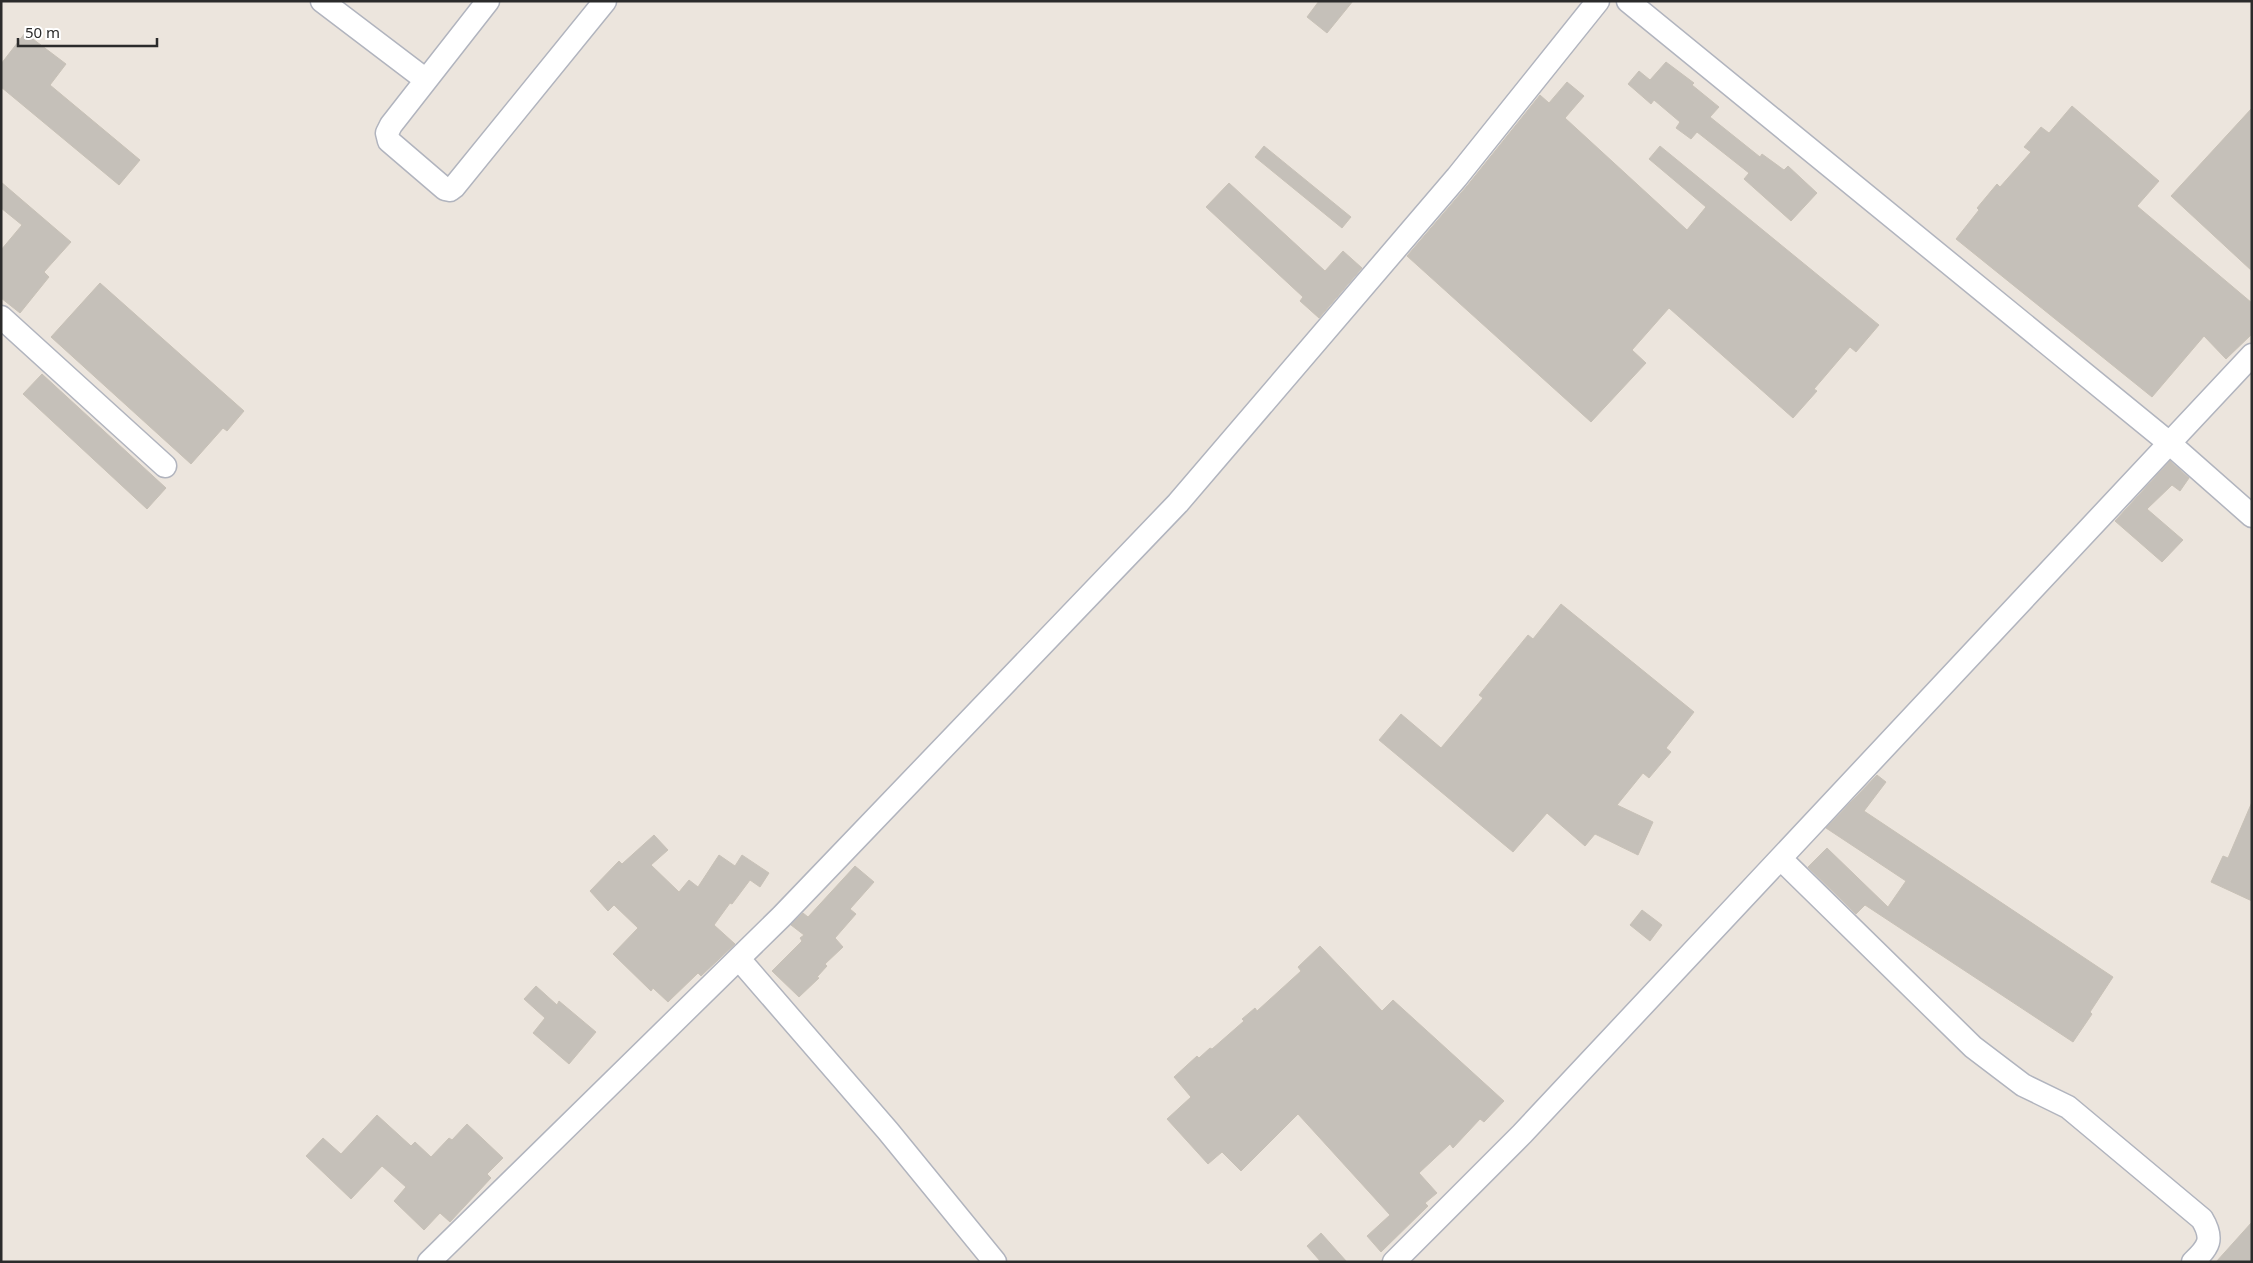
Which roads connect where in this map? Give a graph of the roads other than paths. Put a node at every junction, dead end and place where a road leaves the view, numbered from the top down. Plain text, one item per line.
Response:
1 (322, 1) edge
2 (488, 1) edge
3 (605, 1) edge
4 (1598, 1) edge
5 (1628, 1) edge
6 (426, 80) junction
7 (1, 317) edge
8 (2252, 355) edge
9 (2168, 442) junction
10 (165, 466) dead end
11 (2252, 516) edge
12 (1781, 859) junction
13 (739, 959) junction
14 (429, 1262) edge
15 (995, 1262) edge
16 (1394, 1262) edge
17 (2193, 1262) edge

1 - 6 street
2 - 6 street
3 - 6 street
4 - 13 street
5 - 9 street
7 - 10 street
8 - 9 street
9 - 11 street
9 - 12 street
12 - 16 street
12 - 17 street
13 - 14 street
13 - 15 street

